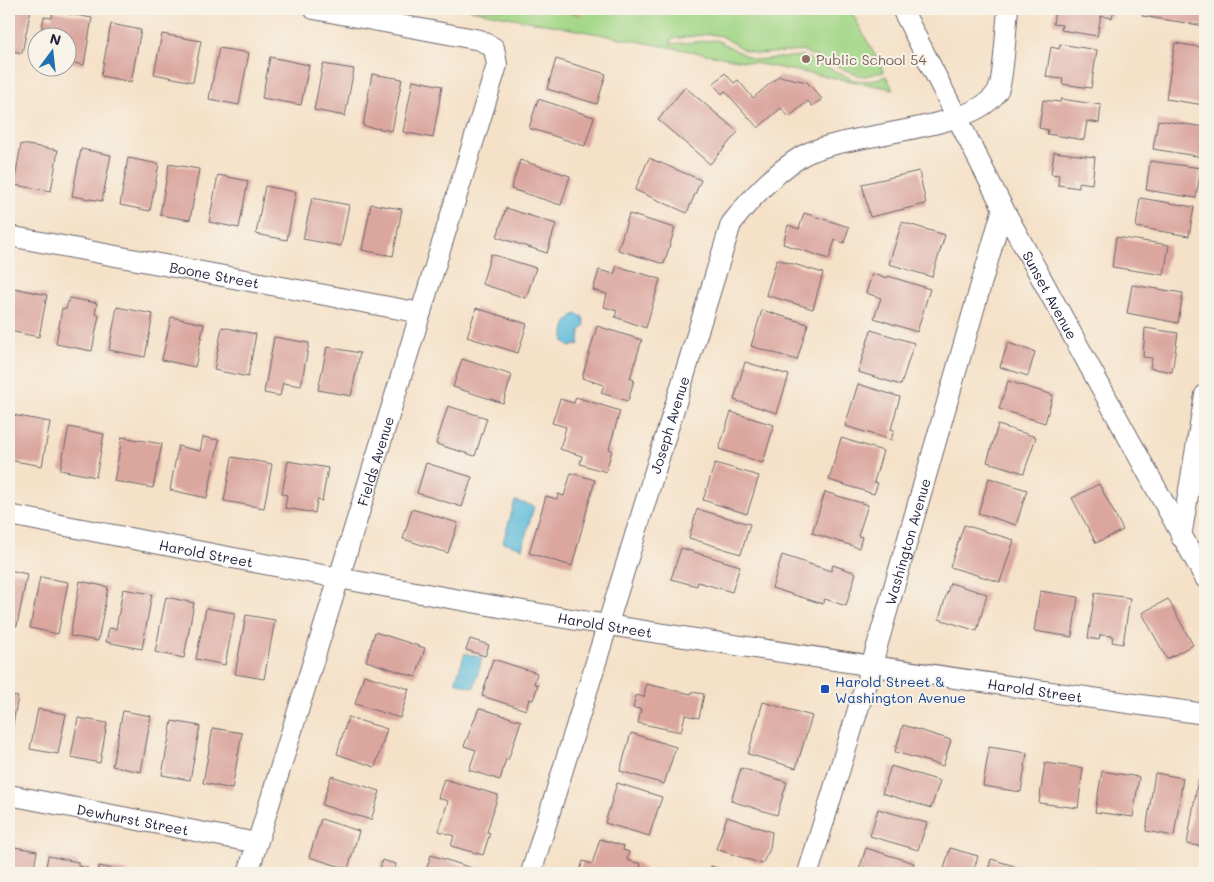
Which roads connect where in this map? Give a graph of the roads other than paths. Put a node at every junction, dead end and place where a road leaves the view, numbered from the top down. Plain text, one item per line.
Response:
1 (314, 9) edge
2 (902, 9) edge
3 (1008, 9) edge
4 (957, 117) junction
5 (1003, 208) junction
6 (9, 236) edge
7 (421, 313) junction
8 (1205, 395) edge
9 (9, 515) edge
10 (1181, 537) junction
11 (339, 578) junction
12 (1205, 578) edge
13 (607, 625) junction
14 (871, 667) junction
15 (1205, 714) edge
16 (9, 795) edge
17 (257, 844) junction
18 (248, 873) edge
19 (531, 873) edge
20 (808, 873) edge

1 - 7 street, Fields Avenue
2 - 4 street, Sunset Avenue
3 - 4 street, Joseph Avenue
4 - 5 street, Sunset Avenue
4 - 13 street, Joseph Avenue
5 - 10 street, Sunset Avenue
5 - 14 street, Washington Avenue
6 - 7 street, Boone Street
7 - 11 street, Fields Avenue
8 - 10 street
9 - 11 street, Harold Street
10 - 12 street, Sunset Avenue
11 - 13 street, Harold Street
11 - 17 street, Fields Avenue
13 - 14 street, Harold Street
13 - 19 street, Joseph Avenue
14 - 15 street, Harold Street
14 - 20 street, Washington Avenue
16 - 17 street, Dewhurst Street
17 - 18 street, Fields Avenue

